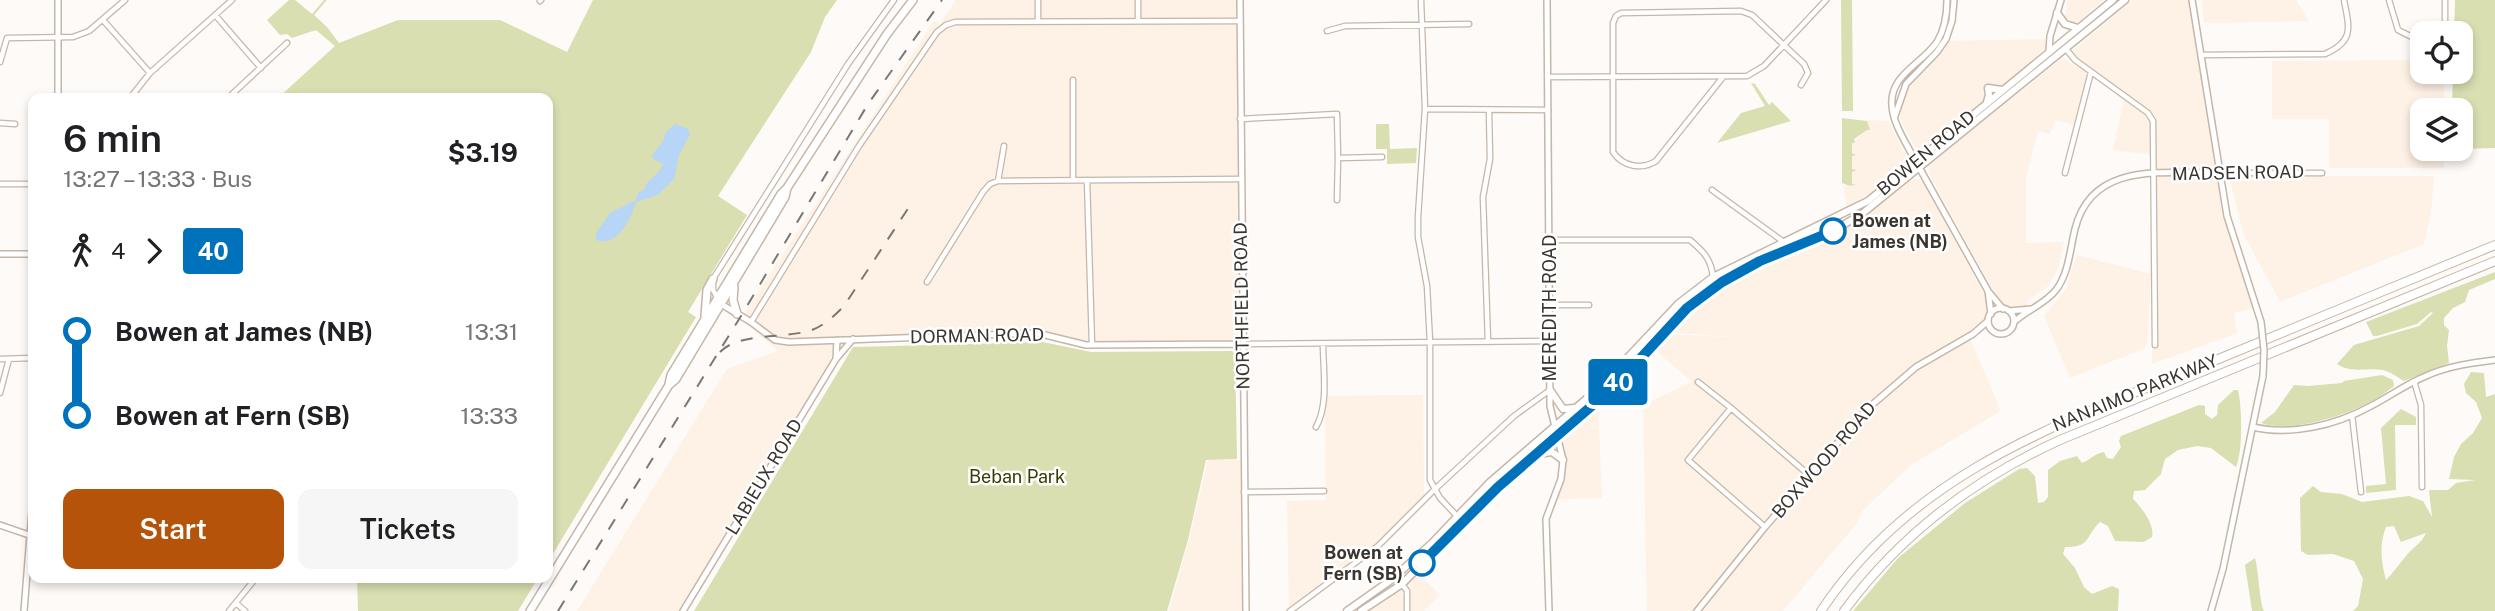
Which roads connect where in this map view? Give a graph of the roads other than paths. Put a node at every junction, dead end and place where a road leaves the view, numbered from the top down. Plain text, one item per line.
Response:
1 (58, 0) edge
2 (124, 0) edge
3 (232, 0) edge
4 (894, 0) edge
5 (913, 0) edge
6 (1038, 0) edge
7 (1138, 0) edge
8 (1240, 0) edge
9 (1421, 0) edge
10 (1547, 0) edge
11 (1826, 0) edge
12 (1947, 0) edge
13 (1954, 0) edge
14 (2061, 0) edge
15 (2113, 0) edge
16 (2125, 0) edge
17 (2192, 0) edge
18 (2344, 0) edge
19 (2389, 0) edge
20 (2445, 0) edge
21 (2057, 13) junction
22 (216, 15) junction
23 (2093, 16) junction
24 (103, 20) junction
25 (1138, 20) junction
26 (1038, 21) junction
27 (1240, 21) junction
28 (2444, 21) edge
29 (1422, 24) junction
30 (1469, 24) dead end
31 (2078, 28) junction
32 (1327, 31) dead end
33 (2410, 36) edge
34 (58, 37) junction
35 (287, 43) dead end
36 (1784, 44) junction
37 (2066, 49) junction
38 (2049, 52) junction
39 (2201, 55) junction
40 (0, 62) edge
41 (261, 68) junction
42 (2091, 72) junction
43 (150, 73) junction
44 (1548, 77) junction
45 (1613, 77) junction
46 (1723, 77) junction
47 (1073, 80) dead end
48 (1801, 85) dead end
49 (2022, 85) junction
50 (58, 93) edge
51 (134, 93) edge
52 (234, 93) edge
53 (1425, 109) junction
54 (1489, 110) junction
55 (1548, 110) junction
56 (1895, 116) junction
57 (1240, 119) junction
58 (0, 123) edge
59 (15, 124) dead end
60 (1004, 146) dead end
61 (1338, 158) junction
62 (1382, 158) dead end
63 (1916, 160) junction
64 (1920, 168) junction
65 (2065, 173) dead end
66 (2220, 173) junction
67 (2322, 173) dead end
68 (2153, 174) junction
69 (1241, 179) junction
70 (1073, 180) junction
71 (1087, 180) junction
72 (998, 181) junction
73 (0, 184) edge
74 (28, 184) edge
75 (787, 188) junction
76 (1712, 190) dead end
77 (1337, 200) dead end
78 (1550, 240) junction
79 (1786, 243) junction
80 (2495, 245) edge
81 (1792, 248) junction
82 (0, 254) edge
83 (28, 254) edge
84 (2495, 261) edge
85 (1713, 277) junction
86 (713, 279) junction
87 (735, 280) junction
88 (927, 282) dead end
89 (1988, 291) junction
90 (719, 301) junction
91 (1551, 305) junction
92 (1588, 305) dead end
93 (2031, 309) junction
94 (2006, 310) junction
95 (1991, 313) junction
96 (737, 314) junction
97 (705, 318) junction
98 (751, 321) junction
99 (1988, 321) junction
100 (2014, 322) junction
101 (1993, 331) junction
102 (1973, 334) junction
103 (853, 339) junction
104 (837, 340) junction
105 (1550, 341) junction
106 (1430, 342) junction
107 (1488, 342) junction
108 (1242, 344) junction
109 (1323, 344) junction
110 (1092, 345) junction
111 (2155, 345) dead end
112 (28, 358) edge
113 (0, 359) edge
114 (9, 359) junction
115 (836, 359) junction
116 (2495, 360) edge
117 (2414, 381) junction
118 (1698, 382) dead end
119 (668, 385) junction
120 (1550, 390) junction
121 (0, 393) edge
122 (1576, 408) junction
123 (1731, 408) junction
124 (2352, 415) junction
125 (1555, 425) junction
126 (1315, 427) dead end
127 (2253, 427) junction
128 (1557, 435) junction
129 (1532, 457) junction
130 (1563, 460) junction
131 (1809, 475) junction
132 (2422, 486) dead end
133 (1434, 490) junction
134 (1324, 491) dead end
135 (1244, 492) junction
136 (2361, 492) dead end
137 (1457, 516) junction
138 (0, 525) edge
139 (1765, 527) junction
140 (28, 535) edge
141 (28, 568) edge
142 (553, 573) edge
143 (252, 583) edge
144 (547, 583) edge
145 (1402, 584) junction
146 (236, 603) junction
147 (24, 611) edge
148 (229, 611) edge
149 (245, 611) edge
150 (530, 611) edge
151 (683, 611) edge
152 (1246, 611) edge
153 (1290, 611) edge
154 (1347, 611) edge
155 (1361, 611) edge
156 (1407, 611) edge
157 (1549, 611) edge
158 (1697, 611) edge
159 (1821, 611) edge
160 (1844, 611) edge
161 (2211, 611) edge

1 - 34 street
2 - 24 street
3 - 22 street
4 - 86 street
5 - 75 main road
6 - 26 street
7 - 25 street
8 - 27 street, NORTHFIELD ROAD
9 - 29 street
10 - 44 street, MEREDITH ROAD
11 - 36 street
12 - 56 street
13 - 56 street
14 - 21 street
15 - 23 main road, BOWEN ROAD
16 - 37 main road, BOWEN ROAD
17 - 39 street
18 - 39 street
19 - 33 street
20 - 28 street
21 - 31 main road
21 - 38 street
22 - 41 street
22 - 43 street
23 - 31 main road, BOWEN ROAD
23 - 37 main road
24 - 34 street
24 - 43 street
25 - 26 street
25 - 27 street
26 - 98 street
27 - 57 street, NORTHFIELD ROAD
29 - 30 street
29 - 32 street
29 - 53 street
31 - 38 main road, BOWEN ROAD
34 - 40 street
34 - 50 street
35 - 41 street
36 - 45 street
36 - 46 street
36 - 48 street
37 - 42 street, MADSEN ROAD
37 - 49 main road, BOWEN ROAD
38 - 49 main road
38 - 63 main road, BOWEN ROAD
39 - 66 street
41 - 52 street
42 - 65 street
42 - 68 street, MADSEN ROAD
43 - 51 street
44 - 45 street
44 - 55 street, MEREDITH ROAD
45 - 46 street
45 - 46 street
47 - 70 street
49 - 64 main road, BOWEN ROAD
53 - 54 street
53 - 106 street
54 - 55 street
54 - 107 street
55 - 78 street, MEREDITH ROAD
56 - 63 street
57 - 61 street
57 - 69 street, NORTHFIELD ROAD
58 - 59 street
60 - 72 street
61 - 62 street
61 - 77 street
63 - 64 street
63 - 79 main road, BOWEN ROAD
64 - 81 main road, BOWEN ROAD
64 - 89 street
66 - 67 street, MADSEN ROAD
66 - 68 street, MADSEN ROAD
66 - 127 street, bridge
68 - 93 street
68 - 111 street
69 - 71 street
69 - 108 street, NORTHFIELD ROAD
70 - 71 street
70 - 72 street
71 - 110 street
72 - 88 street
73 - 74 street
75 - 87 main road
75 - 90 main road
76 - 79 street
78 - 85 street
78 - 91 street, MEREDITH ROAD
79 - 81 street
79 - 85 main road, BOWEN ROAD
80 - 159 highway, NANAIMO PARKWAY
81 - 128 main road, BOWEN ROAD
82 - 83 street
84 - 160 highway, NANAIMO PARKWAY
85 - 122 main road, BOWEN ROAD
86 - 90 street
86 - 97 main road
87 - 90 main road
87 - 96 main road
89 - 94 street
89 - 95 street
90 - 96 street, DORMAN ROAD
90 - 97 main road
90 - 119 main road
91 - 92 street
91 - 105 street, MEREDITH ROAD
93 - 94 street
93 - 100 street
94 - 95 street
94 - 100 street
95 - 99 street
96 - 98 street, DORMAN ROAD
97 - 119 main road
98 - 104 street, DORMAN ROAD
99 - 101 street
99 - 102 street, BOXWOOD ROAD
100 - 101 street
101 - 102 street, BOXWOOD ROAD
102 - 131 street, BOXWOOD ROAD
103 - 104 street, DORMAN ROAD
103 - 110 street, DORMAN ROAD
103 - 115 street
104 - 115 street, LABIEUX ROAD
105 - 107 street
105 - 120 street, MEREDITH ROAD
106 - 107 street
106 - 109 street
106 - 133 street
108 - 109 street
108 - 110 street, DORMAN ROAD
108 - 135 street, NORTHFIELD ROAD
109 - 126 street
112 - 114 street
113 - 114 street
114 - 121 street
115 - 151 street, LABIEUX ROAD
116 - 117 street
117 - 124 street
117 - 132 street
118 - 123 street
119 - 142 main road
120 - 122 main road
120 - 125 street, MEREDITH ROAD
120 - 133 street
122 - 125 main road, BOWEN ROAD
123 - 131 street
123 - 139 street
124 - 127 street
124 - 136 street
125 - 128 street, MEREDITH ROAD
125 - 137 main road, BOWEN ROAD
127 - 161 street
128 - 129 main road, BOWEN ROAD
128 - 130 street, MEREDITH ROAD
129 - 130 main road
129 - 145 main road, BOWEN ROAD
130 - 157 street, MEREDITH ROAD
131 - 139 street, BOXWOOD ROAD
133 - 137 street
133 - 153 street
134 - 135 street
135 - 152 street, NORTHFIELD ROAD
137 - 154 main road, BOWEN ROAD
138 - 140 street
139 - 158 street, BOXWOOD ROAD
141 - 147 street
143 - 146 street
144 - 150 main road
145 - 155 main road, BOWEN ROAD
145 - 156 street
146 - 148 street
146 - 149 street

